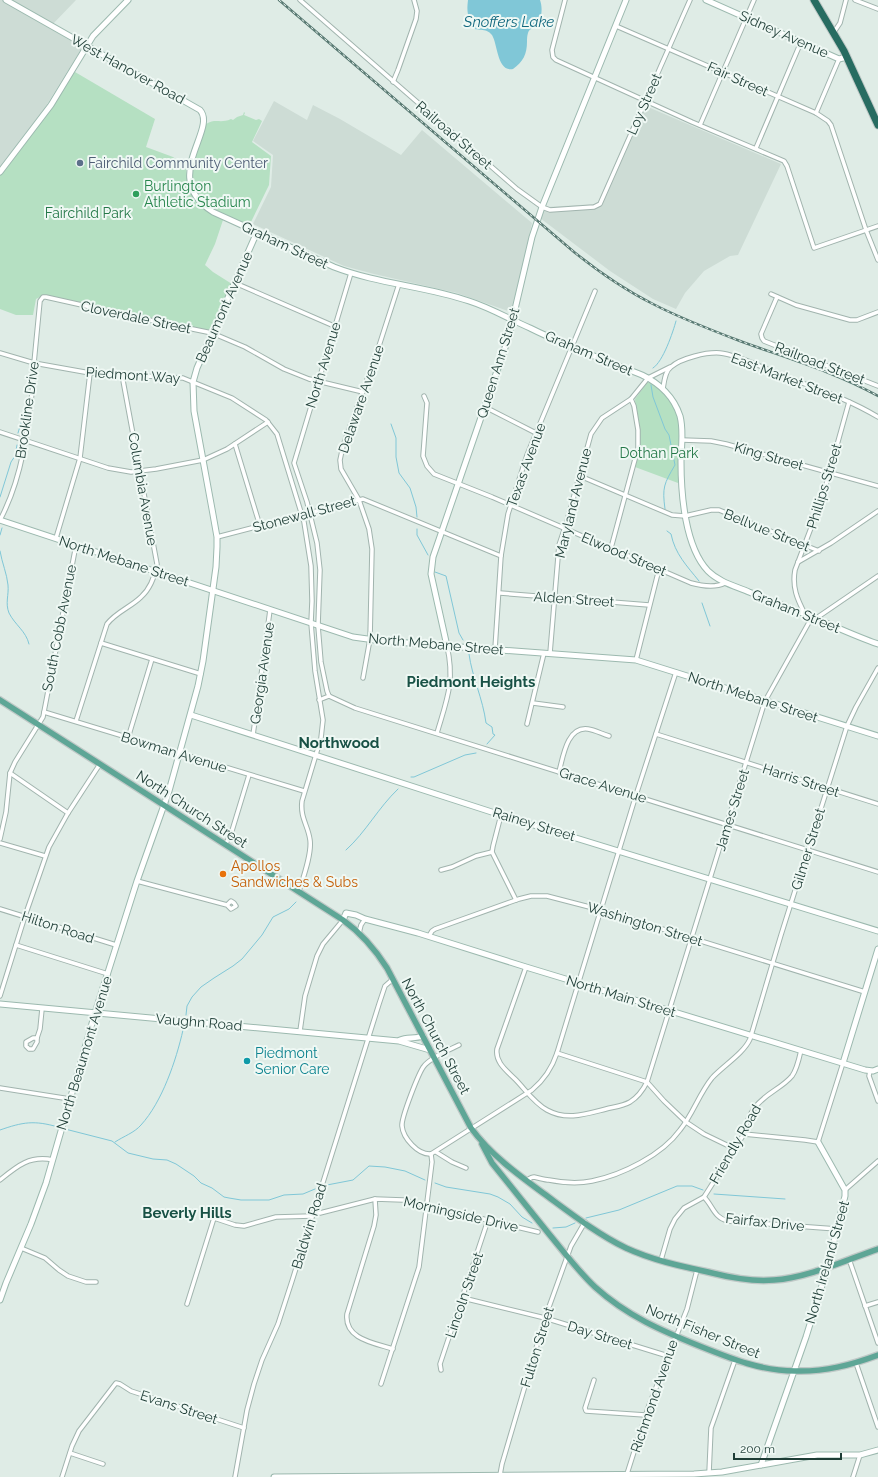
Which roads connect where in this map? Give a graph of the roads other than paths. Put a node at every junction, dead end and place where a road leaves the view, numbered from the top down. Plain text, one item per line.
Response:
1 (6, 0) edge
2 (128, 0) edge
3 (300, 0) edge
4 (308, 0) edge
5 (414, 0) edge
6 (565, 0) edge
7 (626, 0) edge
8 (690, 0) edge
9 (706, 0) edge
10 (754, 0) edge
11 (814, 0) edge
12 (846, 0) edge
13 (855, 0) edge
14 (307, 6) junction
15 (878, 9) edge
16 (746, 18) junction
17 (616, 26) junction
18 (834, 32) junction
19 (801, 42) junction
20 (87, 45) junction
21 (668, 49) junction
22 (847, 57) junction
23 (839, 59) junction
24 (723, 72) junction
25 (595, 79) junction
26 (393, 82) junction
27 (778, 97) junction
28 (645, 101) junction
29 (816, 113) junction
30 (700, 125) junction
31 (878, 125) edge
32 (756, 148) junction
33 (190, 164) joint
34 (0, 172) edge
35 (542, 207) junction
36 (878, 226) edge
37 (866, 230) junction
38 (257, 232) junction
39 (878, 260) edge
40 (351, 273) junction
41 (235, 283) junction
42 (399, 284) junction
43 (595, 291) dead end
44 (771, 294) dead end
45 (777, 297) junction
46 (41, 298) joint
47 (878, 312) edge
48 (513, 319) junction
49 (334, 326) junction
50 (212, 333) junction
51 (573, 346) junction
52 (0, 353) edge
53 (34, 363) junction
54 (670, 367) junction
55 (90, 373) junction
56 (122, 375) junction
57 (648, 378) junction
58 (193, 382) junction
59 (318, 382) junction
60 (878, 386) edge
61 (663, 389) junction
62 (363, 392) junction
63 (424, 396) dead end
64 (631, 400) junction
65 (849, 402) junction
66 (485, 407) junction
67 (878, 417) edge
68 (268, 422) junction
69 (0, 432) edge
70 (536, 433) junction
71 (26, 440) junction
72 (682, 440) junction
73 (235, 444) junction
74 (284, 455) junction
75 (295, 457) junction
76 (80, 458) junction
77 (203, 460) junction
78 (140, 472) junction
79 (829, 472) junction
80 (580, 476) junction
81 (458, 483) junction
82 (878, 486) edge
83 (626, 495) junction
84 (359, 500) junction
85 (511, 505) junction
86 (878, 511) edge
87 (310, 513) junction
88 (302, 515) junction
89 (685, 516) junction
90 (0, 520) edge
91 (260, 526) junction
92 (564, 528) junction
93 (441, 532) junction
94 (56, 538) junction
95 (217, 538) junction
96 (806, 544) junction
97 (76, 545) junction
98 (611, 548) junction
99 (819, 550) junction
100 (501, 556) junction
101 (798, 562) junction
102 (659, 569) junction
103 (155, 571) junction
104 (878, 576) edge
105 (725, 583) junction
106 (212, 590) junction
107 (500, 593) junction
108 (554, 598) junction
109 (649, 605) junction
110 (270, 610) junction
111 (805, 614) junction
112 (814, 618) junction
113 (311, 623) junction
114 (318, 626) junction
115 (370, 639) junction
116 (101, 643) junction
117 (878, 644) edge
118 (447, 646) junction
119 (495, 649) junction
120 (547, 653) junction
121 (152, 659) junction
122 (636, 660) junction
123 (878, 668) edge
124 (676, 672) junction
125 (201, 674) junction
126 (363, 678) dead end
127 (329, 696) junction
128 (0, 700) edge
129 (319, 700) junction
130 (766, 701) junction
131 (533, 703) junction
132 (563, 706) dead end
133 (44, 712) junction
134 (191, 715) junction
135 (76, 722) junction
136 (527, 724) dead end
137 (39, 725) junction
138 (847, 726) junction
139 (437, 733) junction
140 (656, 734) junction
141 (253, 735) junction
142 (609, 736) dead end
143 (878, 736) edge
144 (128, 738) junction
145 (179, 754) junction
146 (315, 755) junction
147 (747, 762) junction
148 (100, 764) junction
149 (560, 772) junction
150 (10, 773) junction
151 (249, 775) junction
152 (827, 788) junction
153 (304, 791) junction
154 (636, 796) junction
155 (878, 804) edge
156 (164, 805) junction
157 (68, 813) junction
158 (501, 814) junction
159 (727, 825) junction
160 (0, 839) edge
161 (0, 843) edge
162 (226, 845) junction
163 (808, 850) junction
164 (619, 851) junction
165 (492, 852) junction
166 (45, 856) junction
167 (441, 870) dead end
168 (878, 872) edge
169 (710, 879) junction
170 (137, 881) junction
171 (299, 892) junction
172 (516, 900) junction
173 (227, 905) dead end
174 (791, 905) junction
175 (0, 909) edge
176 (601, 910) junction
177 (25, 916) junction
178 (365, 919) junction
179 (342, 920) junction
180 (878, 931) edge
181 (359, 933) junction
182 (429, 936) junction
183 (692, 938) junction
184 (16, 945) junction
185 (116, 945) junction
186 (878, 949) edge
187 (773, 963) junction
188 (526, 967) junction
189 (108, 974) junction
190 (393, 979) junction
191 (578, 983) junction
192 (865, 992) junction
193 (0, 996) edge
194 (0, 1004) edge
195 (42, 1008) junction
196 (669, 1010) junction
197 (95, 1013) junction
198 (300, 1031) junction
199 (751, 1035) junction
200 (423, 1036) junction
201 (36, 1038) dead end
202 (368, 1038) junction
203 (399, 1041) junction
204 (459, 1045) dead end
205 (430, 1050) junction
206 (802, 1050) junction
207 (557, 1053) junction
208 (435, 1058) junction
209 (843, 1063) junction
210 (878, 1069) edge
211 (870, 1070) junction
212 (647, 1082) junction
213 (0, 1088) edge
214 (528, 1093) junction
215 (70, 1099) junction
216 (878, 1101) edge
217 (686, 1122) junction
218 (471, 1128) junction
219 (744, 1134) junction
220 (480, 1140) junction
221 (818, 1142) junction
222 (736, 1149) junction
223 (436, 1152) junction
224 (431, 1154) junction
225 (53, 1160) junction
226 (878, 1161) edge
227 (466, 1168) dead end
228 (0, 1180) edge
229 (526, 1181) junction
230 (845, 1190) junction
231 (704, 1197) junction
232 (376, 1200) junction
233 (427, 1205) junction
234 (314, 1212) junction
235 (312, 1216) junction
236 (488, 1220) junction
237 (585, 1222) junction
238 (837, 1229) junction
239 (538, 1232) dead end
240 (21, 1248) junction
241 (878, 1249) edge
242 (568, 1257) junction
243 (849, 1259) junction
244 (661, 1260) junction
245 (828, 1266) junction
246 (697, 1270) junction
247 (96, 1282) dead end
248 (463, 1298) junction
249 (0, 1300) edge
250 (878, 1302) edge
251 (187, 1304) dead end
252 (865, 1306) junction
253 (545, 1318) junction
254 (676, 1336) junction
255 (878, 1343) edge
256 (393, 1348) junction
257 (878, 1355) edge
258 (668, 1356) junction
259 (735, 1360) junction
260 (856, 1363) junction
261 (442, 1370) dead end
262 (794, 1371) junction
263 (594, 1380) dead end
264 (381, 1384) dead end
265 (645, 1415) junction
266 (878, 1427) edge
267 (244, 1428) junction
268 (878, 1450) edge
269 (70, 1452) junction
270 (860, 1455) junction
271 (103, 1464) dead end
272 (761, 1465) junction
273 (709, 1473) junction
274 (500, 1475) junction
275 (464, 1476) edge
276 (543, 1476) edge
277 (626, 1476) edge
278 (62, 1477) edge
279 (235, 1477) edge
280 (274, 1477) edge
281 (283, 1477) edge
282 (379, 1477) edge
283 (853, 1477) edge

1 - 20 street, West Hanover Road
2 - 20 street
3 - 14 street, Railroad Street
4 - 14 street
5 - 26 street
6 - 25 street
7 - 17 street, Queen Ann Street
8 - 21 street, Loy Street
9 - 16 street, Sidney Avenue
10 - 16 street
11 - 18 highway
12 - 18 street
13 - 15 street
14 - 26 street, Railroad Street
16 - 19 street, Sidney Avenue
16 - 24 street
17 - 21 street, Fair Street
17 - 25 street, Queen Ann Street
18 - 22 highway
19 - 23 street, Sidney Avenue
19 - 27 street
20 - 33 street, West Hanover Road
20 - 34 street
21 - 24 street, Fair Street
21 - 28 street, Loy Street
22 - 23 street
22 - 31 highway
23 - 29 street
24 - 27 street, Fair Street
24 - 30 street
25 - 28 street
25 - 35 street, Queen Ann Street
26 - 35 street, Railroad Street
27 - 29 street, Fair Street
27 - 32 street
28 - 30 street
28 - 35 street, Loy Street
29 - 37 street, Fair Street
30 - 32 street
32 - 37 street
33 - 38 street, Graham Street
35 - 48 street, Queen Ann Street
36 - 37 street
37 - 39 street, Fair Street
38 - 40 street, Graham Street
38 - 41 street, Beaumont Avenue
40 - 42 street, Graham Street
40 - 49 street, North Avenue
41 - 49 street
41 - 50 street, Beaumont Avenue
42 - 48 street, Graham Street
42 - 62 street, Delaware Avenue
43 - 51 street, Texas Avenue
44 - 45 street
45 - 47 street
45 - 60 street, Railroad Street
46 - 50 street, Cloverdale Street
46 - 53 street, Brookline Drive
48 - 51 street, Graham Street
48 - 66 street, Queen Ann Street
49 - 59 street, North Avenue
50 - 58 street, Beaumont Avenue
50 - 59 street, Cloverdale Street
51 - 57 street, Graham Street
51 - 70 street, Texas Avenue
52 - 53 street, Piedmont Way
53 - 55 street, Piedmont Way
53 - 71 street, Brookline Drive
54 - 57 street, East Market Street
54 - 61 street
54 - 65 street, East Market Street
55 - 56 street, Piedmont Way
55 - 76 street
56 - 58 street, Piedmont Way
56 - 78 street, Columbia Avenue
57 - 61 street, Graham Street
57 - 64 street, Maryland Avenue
58 - 68 street, Piedmont Way
58 - 77 street, Beaumont Avenue
59 - 62 street, Cloverdale Street
59 - 75 street, North Avenue
61 - 72 street, Graham Street
62 - 84 street, Delaware Avenue
63 - 81 street, Elwood Street
64 - 80 street, Maryland Avenue
64 - 83 street
65 - 67 street, East Market Street
65 - 79 street, Phillips Street
66 - 70 street
66 - 81 street, Queen Ann Street
68 - 73 street
68 - 74 street, Piedmont Way
69 - 71 street
70 - 85 street, Texas Avenue
71 - 76 street
71 - 90 street, Brookline Drive
72 - 79 street, King Street
72 - 89 street, Graham Street
73 - 77 street
73 - 91 street
74 - 75 street
74 - 88 street, Piedmont Way
75 - 87 street
76 - 78 street
76 - 94 street
77 - 78 street
77 - 95 street, Beaumont Avenue
78 - 103 street, Columbia Avenue
79 - 82 street, King Street
79 - 96 street, Phillips Street
80 - 83 street, Bellvue Street
80 - 92 street, Maryland Avenue
81 - 85 street, Elwood Street
81 - 93 street, Queen Ann Street
83 - 89 street, Bellvue Street
83 - 98 street
84 - 87 street, Stonewall Street
84 - 93 street, Stonewall Street
84 - 115 street, Delaware Avenue
85 - 92 street, Elwood Street
85 - 100 street, Texas Avenue
86 - 99 street
87 - 88 street, Stonewall Street
87 - 114 street
88 - 91 street, Stonewall Street
88 - 113 street, Piedmont Way
89 - 96 street, Bellvue Street
89 - 105 street, Graham Street
90 - 94 street, North Mebane Street
91 - 95 street, Stonewall Street
92 - 98 street, Elwood Street
92 - 108 street, Maryland Avenue
93 - 100 street, Stonewall Street
93 - 118 street, Queen Ann Street
94 - 97 street, North Mebane Street
95 - 106 street, Beaumont Avenue
96 - 99 street, Bellvue Street
96 - 101 street, Phillips Street
97 - 103 street, North Mebane Street
97 - 133 street, South Cobb Avenue
98 - 102 street, Elwood Street
99 - 101 street
100 - 107 street, Texas Avenue
101 - 111 street, Phillips Street
102 - 105 street, Elwood Street
102 - 109 street
103 - 106 street, North Mebane Street
103 - 116 street, Columbia Avenue
104 - 112 street, James Street
105 - 111 street, Graham Street
106 - 110 street, North Mebane Street
106 - 125 street, North Beaumont Avenue
107 - 108 street, Alden Street
107 - 119 street, Texas Avenue
108 - 109 street, Alden Street
108 - 120 street, Maryland Avenue
109 - 122 street
110 - 113 street, North Mebane Street
110 - 141 street, Georgia Avenue
111 - 112 street, Graham Street
112 - 117 street, Graham Street
112 - 130 street, James Street
113 - 114 street, North Mebane Street
113 - 129 street, Piedmont Way
114 - 115 street, North Mebane Street
114 - 127 street
115 - 118 street, North Mebane Street
115 - 126 street, Delaware Avenue
116 - 121 street
116 - 135 street, Columbia Avenue
118 - 119 street, North Mebane Street
118 - 139 street, Queen Ann Street
119 - 120 street, North Mebane Street
120 - 122 street, North Mebane Street
120 - 131 street, Maryland Avenue
121 - 125 street
121 - 144 street
122 - 124 street, North Mebane Street
123 - 138 street, Gilmer Street
124 - 130 street, North Mebane Street
124 - 140 street
125 - 134 street, North Beaumont Avenue
127 - 129 street
127 - 139 street, Grace Avenue
128 - 137 main road, North Church Street
129 - 146 street, Piedmont Way
130 - 138 street, North Mebane Street
130 - 147 street, James Street
131 - 132 street
131 - 136 street, Maryland Avenue
133 - 135 street, Bowman Avenue
133 - 137 street, South Cobb Avenue
134 - 141 street, Rainey Street
134 - 145 street, North Beaumont Avenue
135 - 144 street, Bowman Avenue
137 - 148 main road, North Church Street
137 - 150 street, South Cobb Avenue
138 - 143 street, North Mebane Street
138 - 152 street, Gilmer Street
139 - 149 street, Grace Avenue
140 - 147 street, Harris Street
140 - 154 street
141 - 146 street, Rainey Street
142 - 149 street
144 - 145 street, Bowman Avenue
145 - 151 street, Bowman Avenue
145 - 156 street, North Beaumont Avenue
146 - 153 street, Piedmont Way
146 - 158 street, Rainey Street
147 - 152 street, Harris Street
147 - 159 street, James Street
148 - 156 main road, North Church Street
148 - 157 street
149 - 154 street, Grace Avenue
150 - 157 street
150 - 160 street
151 - 153 street, Bowman Avenue
151 - 162 street
152 - 155 street, Harris Street
152 - 163 street, Gilmer Street
153 - 171 street, Piedmont Way
154 - 159 street, Grace Avenue
154 - 164 street
156 - 162 main road, North Church Street
156 - 170 street, North Beaumont Avenue
157 - 166 street
158 - 164 street, Rainey Street
158 - 165 street
159 - 163 street, Grace Avenue
159 - 169 street, James Street
161 - 166 street
162 - 171 main road, North Church Street
163 - 168 street, Grace Avenue
163 - 174 street, Gilmer Street
164 - 169 street, Rainey Street
164 - 176 street
165 - 167 street
165 - 172 street
166 - 177 street
169 - 174 street, Rainey Street
169 - 183 street, James Street
170 - 173 street
170 - 185 street, North Beaumont Avenue
171 - 179 main road, North Church Street
172 - 176 street, Washington Street
172 - 182 street, Washington Street
174 - 180 street, Rainey Street
174 - 187 street, Gilmer Street
175 - 177 street, Hilton Road
176 - 183 street, Washington Street
176 - 191 street
177 - 184 street
177 - 185 street, Hilton Road
178 - 179 street, North Main Street
178 - 181 street
178 - 182 street, North Main Street
179 - 181 main road, North Church Street
179 - 198 street
181 - 190 main road, North Church Street
182 - 188 street, North Main Street
183 - 187 street, Washington Street
183 - 196 street, James Street
184 - 189 street
184 - 193 street
185 - 189 street, North Beaumont Avenue
186 - 192 street
187 - 192 street, Washington Street
187 - 199 street, Gilmer Street
188 - 191 street, North Main Street
188 - 214 street, James Street
189 - 197 street, North Beaumont Avenue
190 - 200 main road, North Church Street
190 - 202 street, Baldwin Road
191 - 196 street, North Main Street
191 - 207 street
192 - 209 street
194 - 195 street, Vaughn Road
195 - 197 street, Vaughn Road
195 - 201 street
196 - 199 street, North Main Street
196 - 212 street, James Street
197 - 198 street, Vaughn Road
197 - 215 street, North Beaumont Avenue
198 - 202 street, Vaughn Road
199 - 206 street, North Main Street
199 - 217 street, Gilmer Street
200 - 203 street, Vaughn Road
200 - 205 main road, North Church Street
202 - 203 street, Vaughn Road
202 - 234 street, Baldwin Road
203 - 205 street, Vaughn Road
204 - 208 street
205 - 208 main road, North Church Street
206 - 209 street, North Main Street
206 - 219 street, Friendly Road
207 - 212 street
207 - 214 street
208 - 218 main road, North Church Street
208 - 224 street
209 - 211 street, North Main Street
209 - 221 street
210 - 211 street, North Main Street
211 - 216 street
212 - 214 street, James Street
212 - 217 street
213 - 215 street
214 - 218 street
215 - 225 street, North Beaumont Avenue
217 - 222 street
217 - 229 street, Gilmer Street
218 - 220 main road, North Church Street
218 - 223 street
219 - 221 street
219 - 222 street, Friendly Road
220 - 229 main road, North Church Street
220 - 242 main road, North Fisher Street
221 - 230 street, North Ireland Street
222 - 231 street, Friendly Road
223 - 224 street
223 - 227 street
224 - 233 street
225 - 228 street
225 - 240 street, North Beaumont Avenue
226 - 230 street
229 - 237 main road, North Church Street
230 - 238 street, North Ireland Street
231 - 238 street, Fairfax Drive
231 - 244 street, Friendly Road
232 - 233 street, Morningside Drive
232 - 234 street, Morningside Drive
232 - 256 street
233 - 236 street, Morningside Drive
233 - 256 street
234 - 235 street, Baldwin Road
235 - 251 street
235 - 267 street, Baldwin Road
236 - 239 street, Morningside Drive
236 - 248 street, Lincoln Street
237 - 242 street, Fulton Street
237 - 244 main road, North Church Street
238 - 245 street, North Ireland Street
240 - 247 street
240 - 249 street, North Beaumont Avenue
241 - 243 main road, North Church Street
242 - 253 street, Fulton Street
242 - 254 main road, North Fisher Street
243 - 245 main road, North Church Street
243 - 252 street
244 - 246 main road, North Church Street
245 - 246 main road, North Church Street
245 - 262 street, North Ireland Street
246 - 254 street, Richmond Avenue
248 - 253 street, Day Street
248 - 261 street, Lincoln Street
250 - 252 street
252 - 255 street
253 - 258 street, Day Street
253 - 274 street, Fulton Street
254 - 258 street, Richmond Avenue
254 - 259 main road, North Fisher Street
256 - 264 street
257 - 260 main road, North Fisher Street
258 - 265 street, Richmond Avenue
259 - 262 main road, North Fisher Street
259 - 273 street
260 - 262 main road, North Fisher Street
260 - 266 street
262 - 272 street, North Ireland Street
263 - 265 street
265 - 277 street, Richmond Avenue
267 - 269 street, Evans Street
267 - 279 street, Baldwin Road
268 - 270 street
269 - 271 street
269 - 278 street
270 - 272 street
270 - 283 street
272 - 273 street
273 - 277 street
274 - 275 street
274 - 276 street
275 - 282 street
276 - 277 street
280 - 281 street
281 - 282 street

